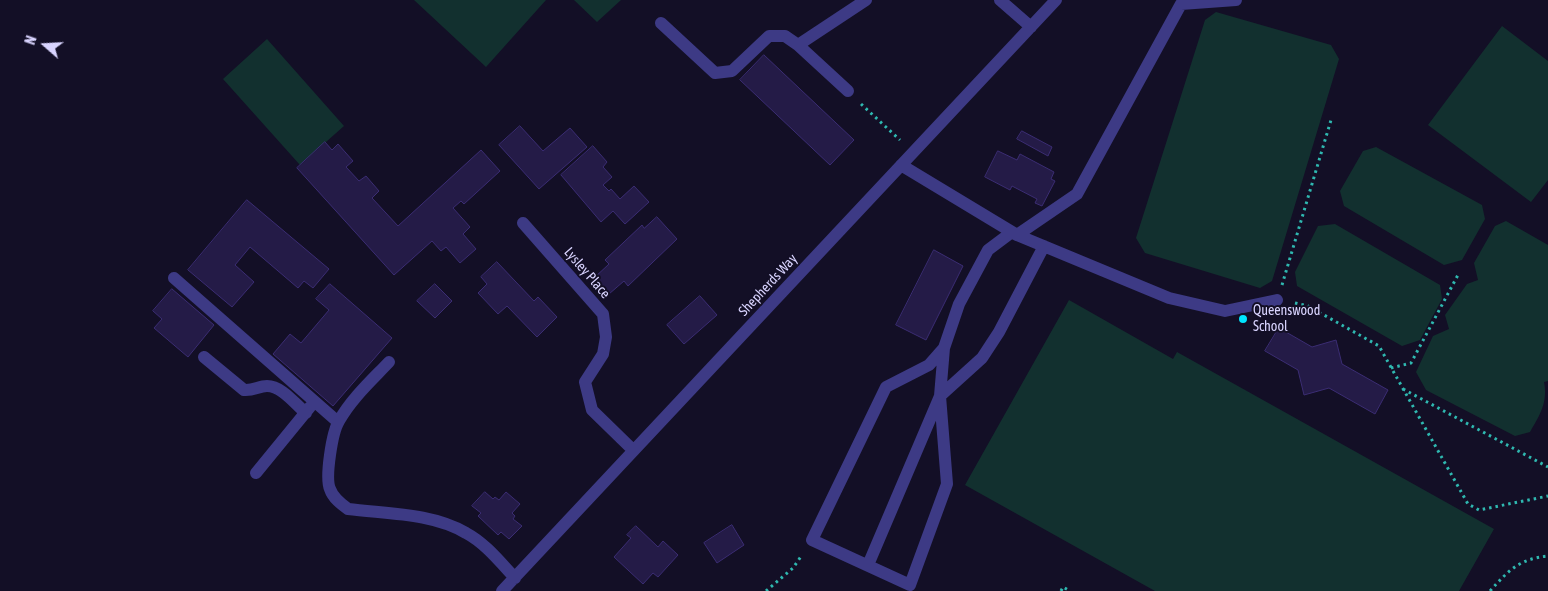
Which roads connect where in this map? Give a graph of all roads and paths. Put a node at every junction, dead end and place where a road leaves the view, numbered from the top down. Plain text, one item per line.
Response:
1 (866, 0) edge
2 (1000, 0) edge
3 (1056, 0) edge
4 (1236, 0) edge
5 (661, 23) dead end
6 (1031, 27) junction
7 (798, 46) junction
8 (848, 91) joint
9 (1331, 120) dead end
10 (913, 152) junction
11 (901, 165) junction
12 (523, 223) dead end
13 (1014, 233) junction
14 (1044, 246) junction
15 (1459, 273) dead end
16 (174, 278) dead end
17 (1277, 300) junction
18 (944, 348) junction
19 (204, 358) dead end
20 (389, 362) dead end
21 (1391, 368) junction
22 (1402, 389) junction
23 (940, 396) junction
24 (314, 402) junction
25 (306, 413) junction
26 (338, 422) junction
27 (633, 450) junction
28 (1548, 467) edge
29 (256, 473) dead end
30 (1548, 496) edge
31 (812, 540) junction
32 (1548, 556) edge
33 (868, 565) junction
34 (515, 578) junction
35 (502, 591) edge
36 (766, 591) edge
37 (1061, 591) edge
38 (1070, 591) edge
39 (1490, 591) edge

1 - 7 street
2 - 6 street
3 - 6 street, Shepherds Way
4 - 13 street
5 - 7 street
6 - 10 street, Shepherds Way
7 - 8 street
8 - 10 path
9 - 17 path
10 - 11 street, Shepherds Way
11 - 13 street
11 - 27 street, Shepherds Way
12 - 27 street, Lysley Place
13 - 14 street
13 - 18 street
14 - 17 street
14 - 23 street
15 - 21 path
16 - 24 street
17 - 21 path
18 - 23 street
18 - 31 street
19 - 25 street
20 - 26 street
21 - 22 path
22 - 28 path
22 - 30 path
23 - 33 street
23 - 33 street
24 - 25 street
24 - 26 street
25 - 29 street
26 - 34 street
27 - 34 street, Shepherds Way
31 - 33 street
31 - 36 path
32 - 39 path
34 - 35 street, Shepherds Way
37 - 38 path

